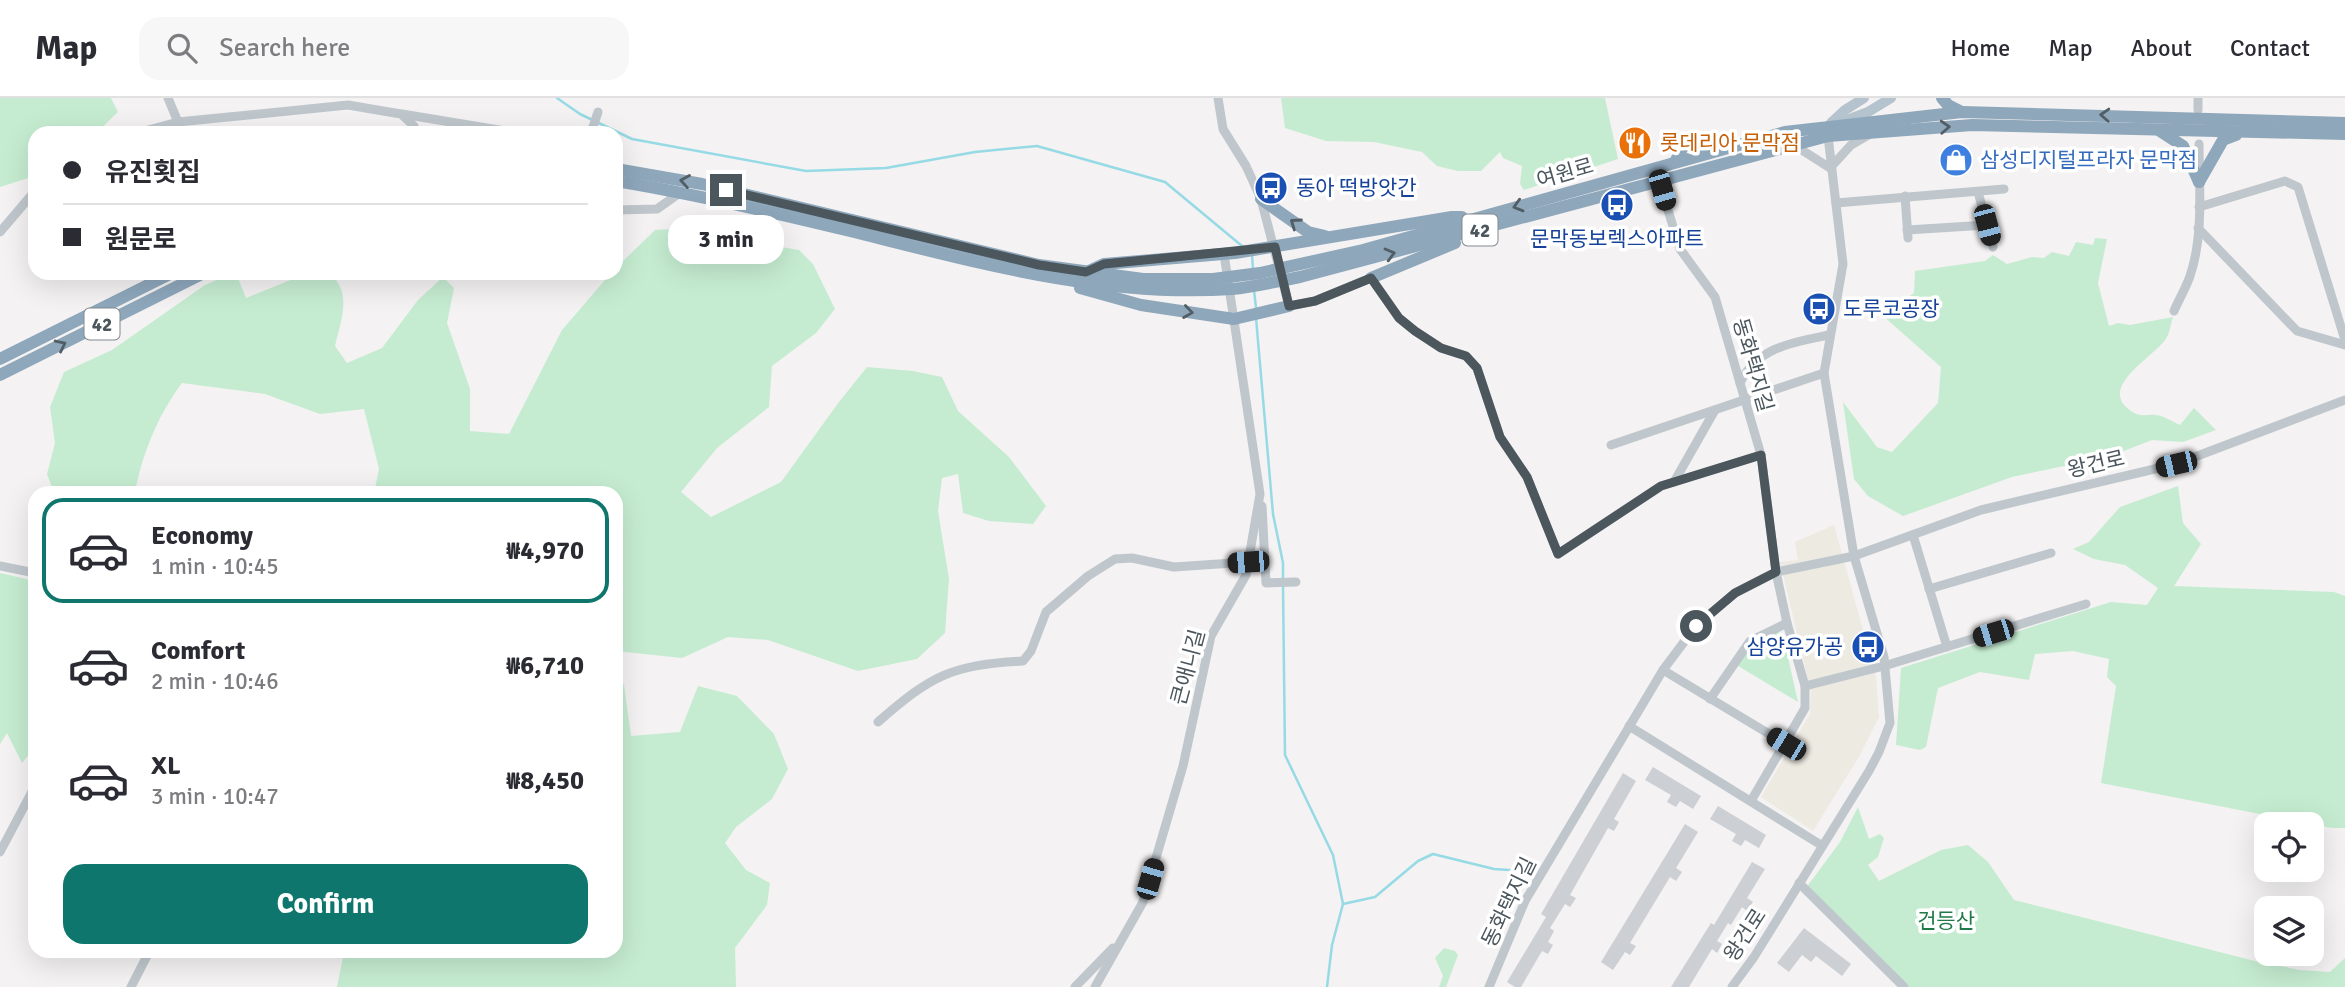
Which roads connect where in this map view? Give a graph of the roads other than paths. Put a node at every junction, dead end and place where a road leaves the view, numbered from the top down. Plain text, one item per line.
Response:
1 (168, 98) edge
2 (1218, 98) edge
3 (1864, 98) edge
4 (1891, 98) edge
5 (1942, 98) edge
6 (2198, 98) edge
7 (2199, 110) dead end
8 (1962, 112) junction
9 (401, 114) junction
10 (598, 114) dead end
11 (178, 122) junction
12 (2345, 123) edge
13 (163, 126) edge
14 (414, 126) edge
15 (474, 126) edge
16 (594, 126) edge
17 (2154, 128) junction
18 (1827, 132) junction
19 (1874, 132) junction
20 (2243, 132) junction
21 (2345, 134) edge
22 (2199, 144) dead end
23 (1684, 145) dead end
24 (1794, 145) junction
25 (1675, 162) junction
26 (1654, 168) junction
27 (1830, 168) junction
28 (623, 170) edge
29 (1659, 181) junction
30 (623, 182) edge
31 (2199, 182) junction
32 (2004, 189) dead end
33 (681, 192) junction
34 (1978, 192) junction
35 (1905, 196) junction
36 (28, 199) edge
37 (1261, 199) junction
38 (1836, 203) junction
39 (2199, 207) junction
40 (623, 210) edge
41 (1477, 224) junction
42 (1987, 225) junction
43 (2198, 228) junction
44 (0, 232) edge
45 (1333, 238) junction
46 (1275, 247) junction
47 (1993, 247) dead end
48 (1229, 253) junction
49 (1086, 272) junction
50 (1037, 274) junction
51 (1371, 278) junction
52 (158, 280) edge
53 (190, 280) edge
54 (1188, 284) junction
55 (1289, 306) junction
56 (2174, 311) dead end
57 (1239, 318) junction
58 (1829, 335) junction
59 (2345, 343) edge
60 (0, 359) edge
61 (1824, 373) junction
62 (0, 374) edge
63 (1740, 383) junction
64 (1745, 400) junction
65 (2345, 400) edge
66 (1715, 410) junction
67 (1611, 445) dead end
68 (1761, 455) junction
69 (1674, 482) junction
70 (1260, 494) junction
71 (1913, 535) junction
72 (2051, 553) dead end
73 (1854, 556) junction
74 (1248, 562) junction
75 (0, 566) edge
76 (28, 572) edge
77 (1776, 572) junction
78 (1294, 582) dead end
79 (1929, 589) junction
80 (2086, 604) dead end
81 (1787, 623) junction
82 (1947, 647) junction
83 (1884, 666) junction
84 (1663, 670) junction
85 (1805, 686) junction
86 (1710, 699) junction
87 (878, 722) dead end
88 (1629, 726) junction
89 (1786, 744) junction
90 (28, 799) edge
91 (1751, 801) junction
92 (1821, 845) junction
93 (0, 852) edge
94 (1799, 883) junction
95 (1122, 939) junction
96 (146, 958) edge
97 (131, 987) edge
98 (1075, 987) edge
99 (1095, 987) edge
100 (1489, 987) edge
101 (1732, 987) edge
102 (1903, 987) edge

1 - 11 street
2 - 37 street
3 - 18 main road
4 - 18 main road
5 - 8 highway
6 - 7 street
12 -> 8 highway, 여원로 / 42
8 - 18 highway, 여원로 / 42
9 - 11 street
9 - 14 street
9 - 15 street
10 - 16 street
11 - 13 street
19 -> 17 highway, 여원로 / 42
17 - 20 highway, 여원로 / 42
17 - 31 highway
18 - 19 highway, 여원로 / 42
18 - 24 highway, 여원로 / 42
18 - 25 highway, 여원로 / 42
18 - 27 street, 왕건로
19 - 27 street
20 - 21 highway, 여원로 / 42
20 - 31 highway
22 - 31 street
23 - 25 highway
24 - 27 street
24 - 29 highway, 여원로 / 42
25 - 26 highway, 여원로 / 42
26 - 29 highway
26 -> 41 highway, 여원로 / 42
27 - 38 street, 왕건로
49 -> 28 highway, 42
29 - 41 highway, 여원로 / 42
29 - 63 street, 동화택지길
30 - 33 highway, 42
31 - 39 street
32 - 34 street
33 - 40 street
33 - 50 highway, 42
34 - 35 street
34 - 42 street
35 - 38 street
35 - 42 street
36 - 44 street
45 -> 37 highway
37 - 46 street
38 - 58 street, 왕건로
39 - 43 street
39 - 59 street
41 - 45 highway
41 - 51 highway
41 - 54 highway, 여원로 / 42
42 - 47 street
43 - 56 street
43 - 59 street
45 - 46 highway
46 - 48 highway
46 - 55 street
48 - 49 highway
48 - 57 street, 큰애니길
49 - 54 highway, 42
50 - 54 highway, 42
50 -> 57 highway
51 - 55 street
51 - 69 street
52 - 60 highway, 42
62 -> 53 highway, 42
55 - 57 highway
57 - 70 street, 큰애니길
58 - 61 street, 왕건로
58 - 63 street
61 - 64 street
61 - 73 street, 왕건로
63 - 64 street, 동화택지길
64 - 66 street
64 - 68 street, 동화택지길
65 - 71 street, 왕건로
66 - 67 street
66 - 69 street
68 - 69 street
68 - 77 street, 동화택지길
70 - 74 street, 큰애니길
70 - 78 street
71 - 73 street, 왕건로
71 - 79 street
72 - 79 street
73 - 77 street, 동화택지길
73 - 83 street, 왕건로
74 - 87 street
74 - 95 street, 큰애니길
75 - 76 street
77 - 81 street, 동화택지길
77 - 84 street, 동화택지길
79 - 82 street
80 - 82 street
81 - 85 street, 동화택지길
81 - 86 street
82 - 83 street
83 - 85 street
83 - 92 street, 왕건로
84 - 86 street
84 - 88 street, 동화택지길
85 - 89 street, 동화택지길
86 - 89 street
88 - 91 street
88 - 100 street, 동화택지길
89 - 91 street, 동화택지길
90 - 93 street
91 - 92 street
92 - 94 street, 왕건로
94 - 101 street, 왕건로
94 - 102 street
95 - 98 street, 큰애니길
95 - 99 street, 큰애니길
96 - 97 street

